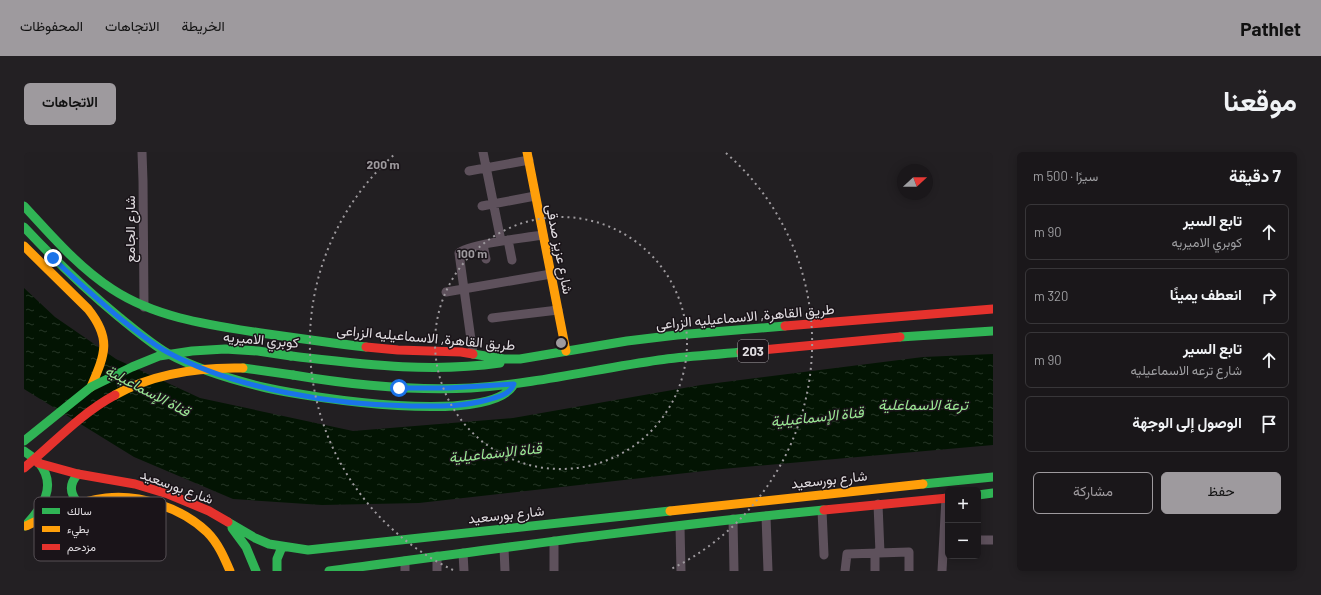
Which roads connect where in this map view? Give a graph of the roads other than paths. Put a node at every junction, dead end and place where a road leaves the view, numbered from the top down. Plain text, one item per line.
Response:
1 (142, 152) edge
2 (484, 152) edge
3 (528, 156) edge
4 (487, 168) junction
5 (469, 171) dead end
6 (535, 196) junction
7 (494, 204) junction
8 (24, 206) edge
9 (482, 206) dead end
10 (24, 227) edge
11 (543, 235) junction
12 (505, 241) junction
13 (483, 245) junction
14 (24, 246) edge
15 (486, 259) dead end
16 (512, 260) dead end
17 (551, 274) junction
18 (463, 290) junction
19 (446, 292) dead end
20 (144, 307) junction
21 (993, 309) edge
22 (558, 310) junction
23 (492, 318) dead end
24 (993, 331) edge
25 (679, 342) junction
26 (703, 345) junction
27 (566, 352) junction
28 (473, 354) junction
29 (676, 358) junction
30 (520, 359) junction
31 (514, 384) junction
32 (92, 387) junction
33 (24, 441) edge
34 (24, 451) edge
35 (38, 463) junction
36 (24, 468) edge
37 (78, 474) junction
38 (993, 477) edge
39 (993, 493) edge
40 (981, 495) edge
41 (46, 497) edge
42 (73, 497) edge
43 (945, 498) edge
44 (878, 504) junction
45 (166, 508) edge
46 (822, 510) junction
47 (34, 516) edge
48 (766, 516) junction
49 (733, 519) junction
50 (225, 521) junction
51 (34, 522) edge
52 (945, 523) edge
53 (24, 526) edge
54 (680, 526) junction
55 (981, 540) edge
56 (993, 540) edge
57 (554, 541) junction
58 (282, 547) junction
59 (504, 548) junction
60 (463, 553) junction
61 (877, 553) junction
62 (824, 555) dead end
63 (437, 556) junction
64 (405, 561) junction
65 (230, 571) edge
66 (256, 571) edge
67 (277, 571) edge
68 (329, 571) edge
69 (405, 571) edge
70 (437, 571) edge
71 (464, 571) edge
72 (505, 571) edge
73 (554, 571) edge
74 (681, 571) edge
75 (734, 571) edge
76 (768, 571) edge
77 (844, 571) edge
78 (874, 571) edge
79 (909, 571) edge
80 (942, 571) edge

1 - 20 street, شارع الجامع
2 - 4 street
3 - 4 street
3 - 6 main road, شارع عزيز صدقى
4 - 5 street
4 - 7 street
6 - 7 street
6 - 11 main road, شارع عزيز صدقى
7 - 9 street
7 - 12 street
8 - 20 main road, طريق القاهرة, الاسماعيليه الزراعى / 203
10 - 31 main road, طريق القاهرة, الاسماعيليه الزراعى / 203
11 - 12 street
11 - 17 main road, شارع عزيز صدقى
12 - 13 street
12 - 16 street
13 - 15 street
13 - 18 street
14 - 32 main road
17 - 18 street
17 - 22 main road, شارع عزيز صدقى
18 - 19 street
18 - 28 street
20 - 28 main road, طريق القاهرة, الاسماعيليه الزراعى / 203
21 - 26 main road, طريق القاهرة, الاسماعيليه الزراعى / 203
22 - 23 street
22 - 27 main road, شارع عزيز صدقى
24 - 26 main road, طريق القاهرة, الاسماعيليه الزراعى / 203
25 - 26 main road, طريق القاهرة, الاسماعيليه الزراعى / 203
25 - 27 main road, طريق القاهرة, الاسماعيليه الزراعى / 203
25 - 29 main road
26 - 29 main road, طريق القاهرة, الاسماعيليه الزراعى / 203
27 - 30 main road, طريق القاهرة, الاسماعيليه الزراعى / 203
28 - 30 main road, طريق القاهرة, الاسماعيليه الزراعى / 203
29 - 31 main road, طريق القاهرة, الاسماعيليه الزراعى / 203
30 - 32 main road, كوبري الاميريه, bridge
31 - 36 main road, bridge
32 - 33 main road, كوبري الاميريه, bridge
34 - 35 main road
35 - 37 main road, شارع بورسعيد
35 - 41 main road
37 - 42 main road
37 - 50 main road, شارع بورسعيد
38 - 58 main road, شارع بورسعيد
39 - 40 main road
43 - 44 main road
44 - 46 main road
44 - 61 street
45 - 65 main road
46 - 48 main road
46 - 62 street
47 - 53 main road
48 - 49 main road
48 - 76 street
49 - 54 main road
49 - 75 street
50 - 58 main road, شارع بورسعيد
50 - 66 main road
51 - 53 main road
52 - 80 street
54 - 57 main road
54 - 74 street
55 - 56 street
57 - 59 main road
57 - 73 street
58 - 67 main road
59 - 60 main road
59 - 72 street
60 - 63 main road
60 - 71 street
61 - 77 street
61 - 78 street
61 - 79 street
63 - 64 main road
63 - 70 street
64 - 68 main road
64 - 69 street

